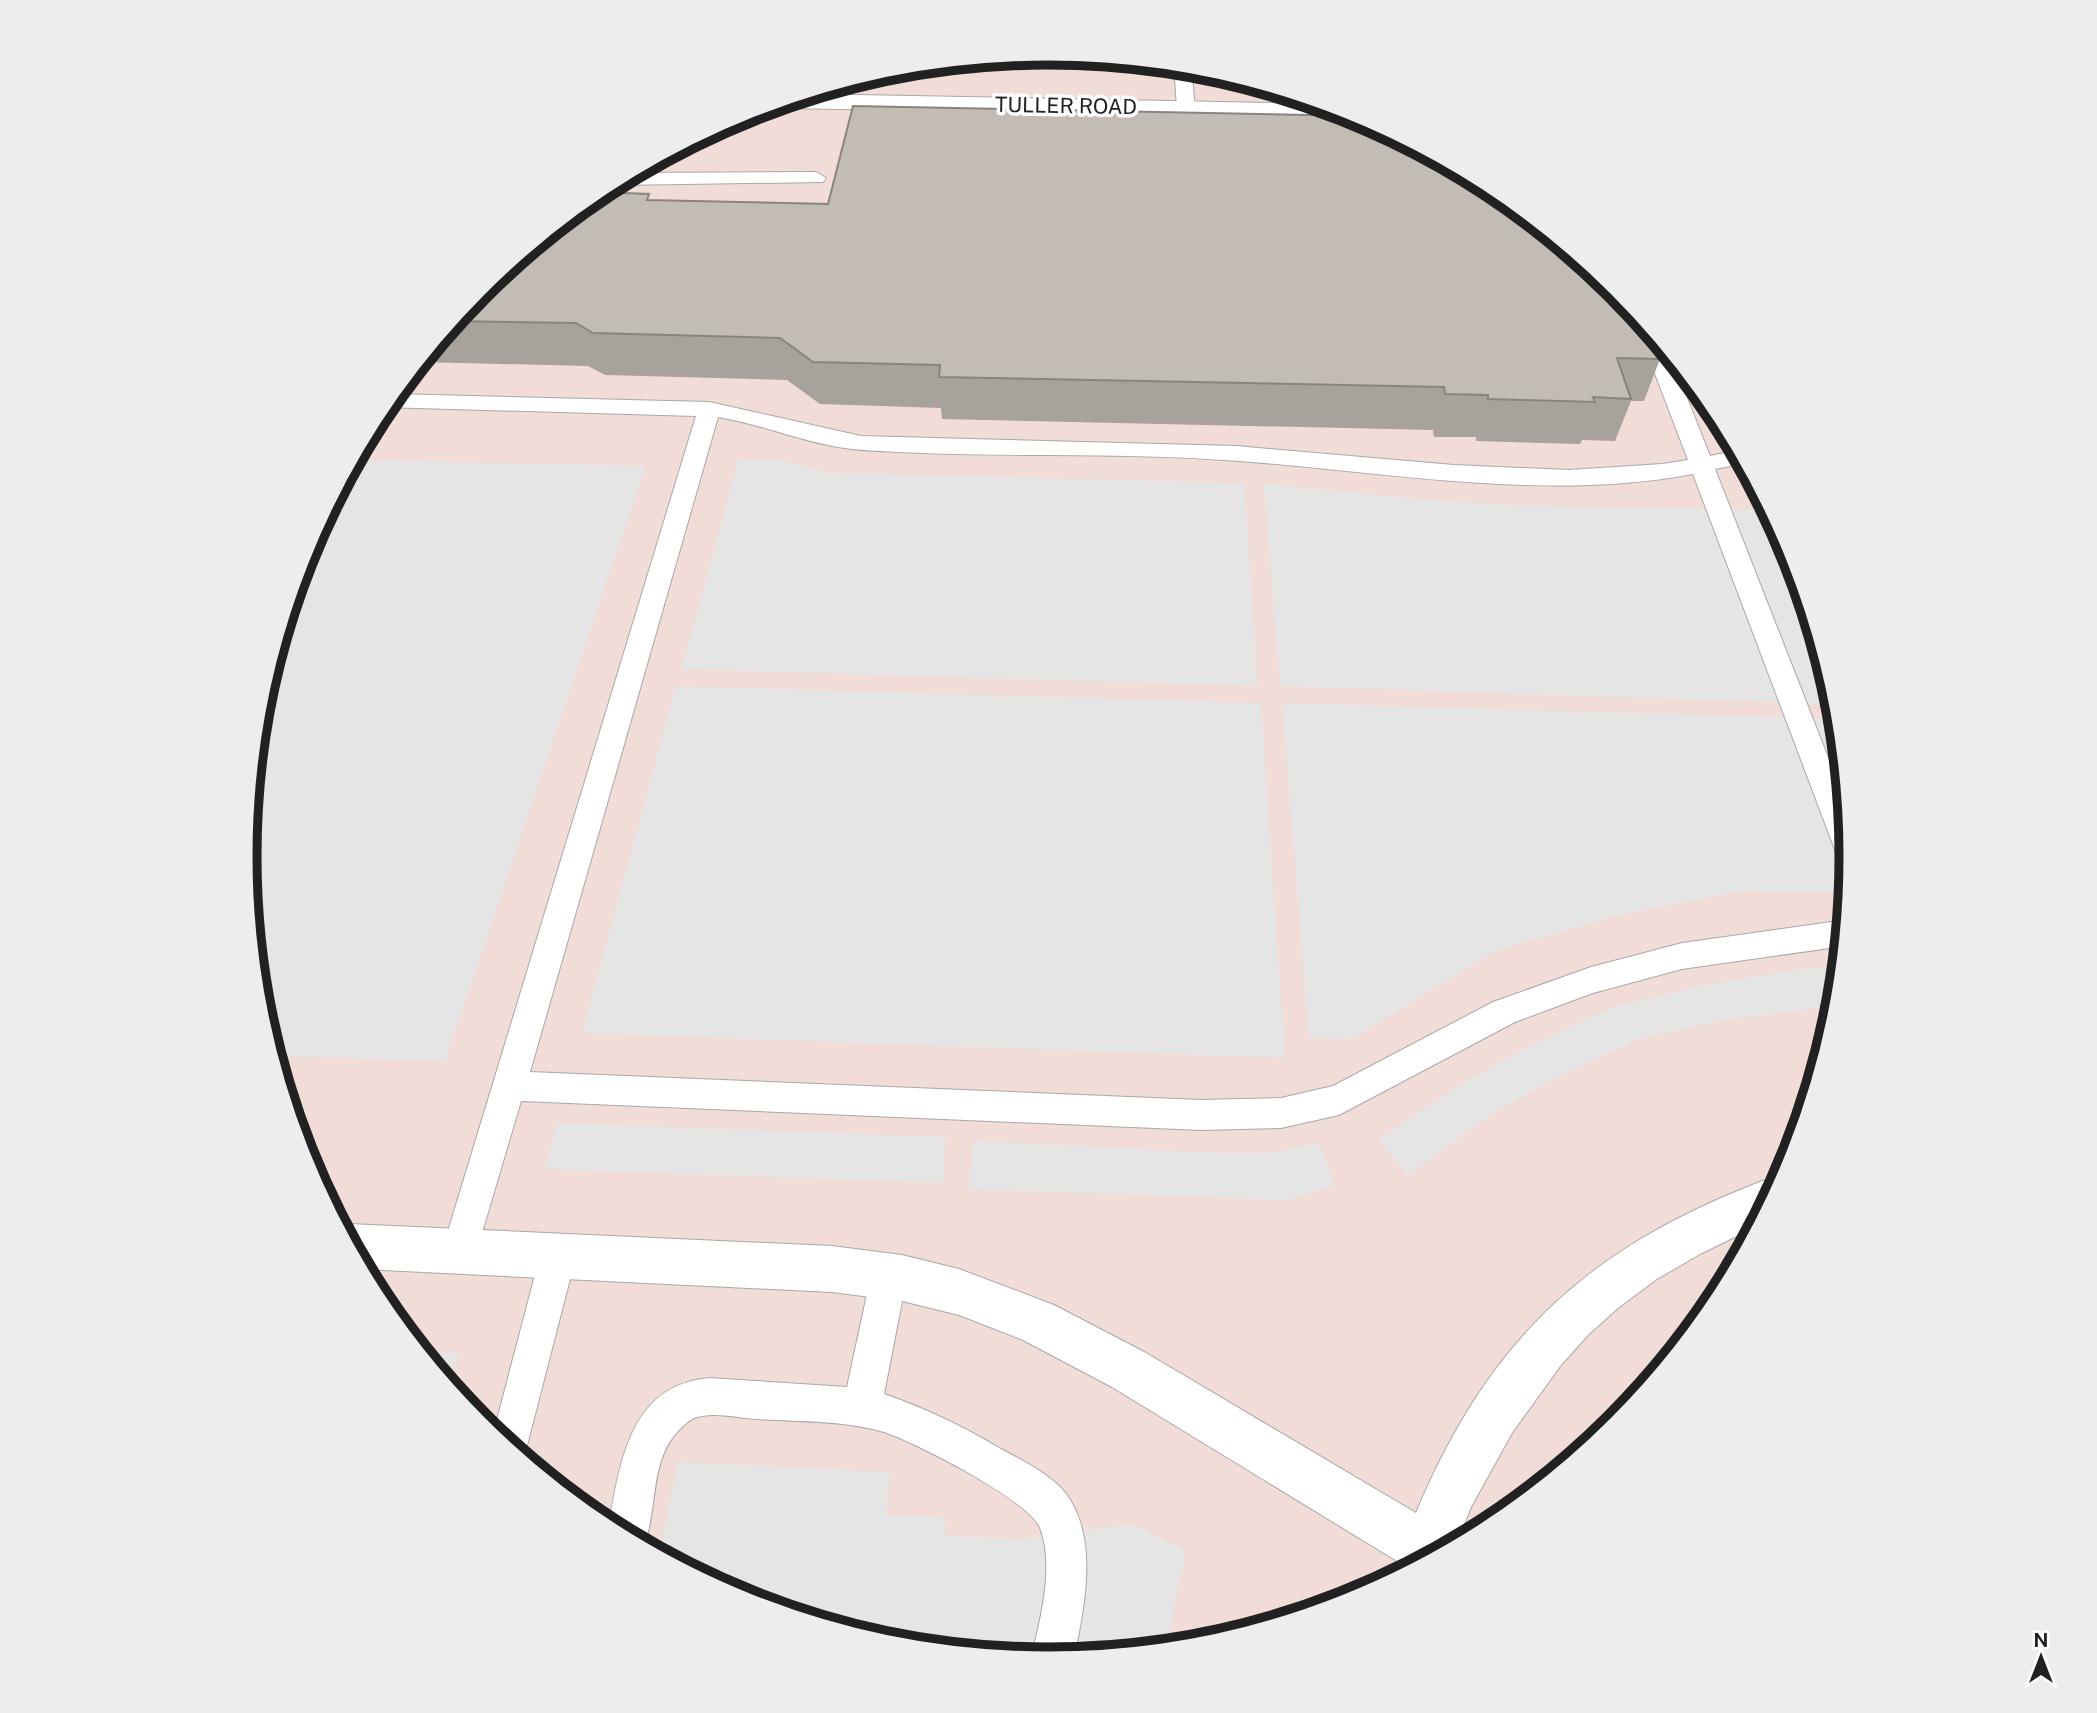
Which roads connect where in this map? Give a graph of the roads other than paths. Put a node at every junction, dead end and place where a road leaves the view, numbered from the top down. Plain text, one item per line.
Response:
1 (1183, 77) edge
2 (812, 101) edge
3 (1186, 108) junction
4 (1312, 110) edge
5 (816, 178) dead end
6 (640, 179) edge
7 (1658, 351) edge
8 (401, 401) edge
9 (709, 410) junction
10 (1733, 459) edge
11 (1703, 465) junction
12 (1839, 822) edge
13 (1836, 934) edge
14 (509, 1086) junction
15 (1761, 1203) edge
16 (360, 1246) edge
17 (460, 1251) junction
18 (558, 1255) junction
19 (889, 1276) junction
20 (862, 1408) junction
21 (512, 1438) edge
22 (629, 1527) edge
23 (1427, 1551) edge
24 (1422, 1554) edge
25 (1054, 1648) edge

1 - 3 lane
2 - 3 street, TULLER ROAD
3 - 4 street, TULLER ROAD
5 - 6 lane
7 - 11 lane
8 - 9 lane
9 - 11 lane
9 - 14 lane
10 - 11 lane
11 - 12 lane
13 - 14 lane
14 - 17 lane
15 - 23 street
16 - 17 street
17 - 18 street
18 - 19 street
18 - 21 lane
19 - 20 lane
19 - 24 street
20 - 22 lane
20 - 25 lane

